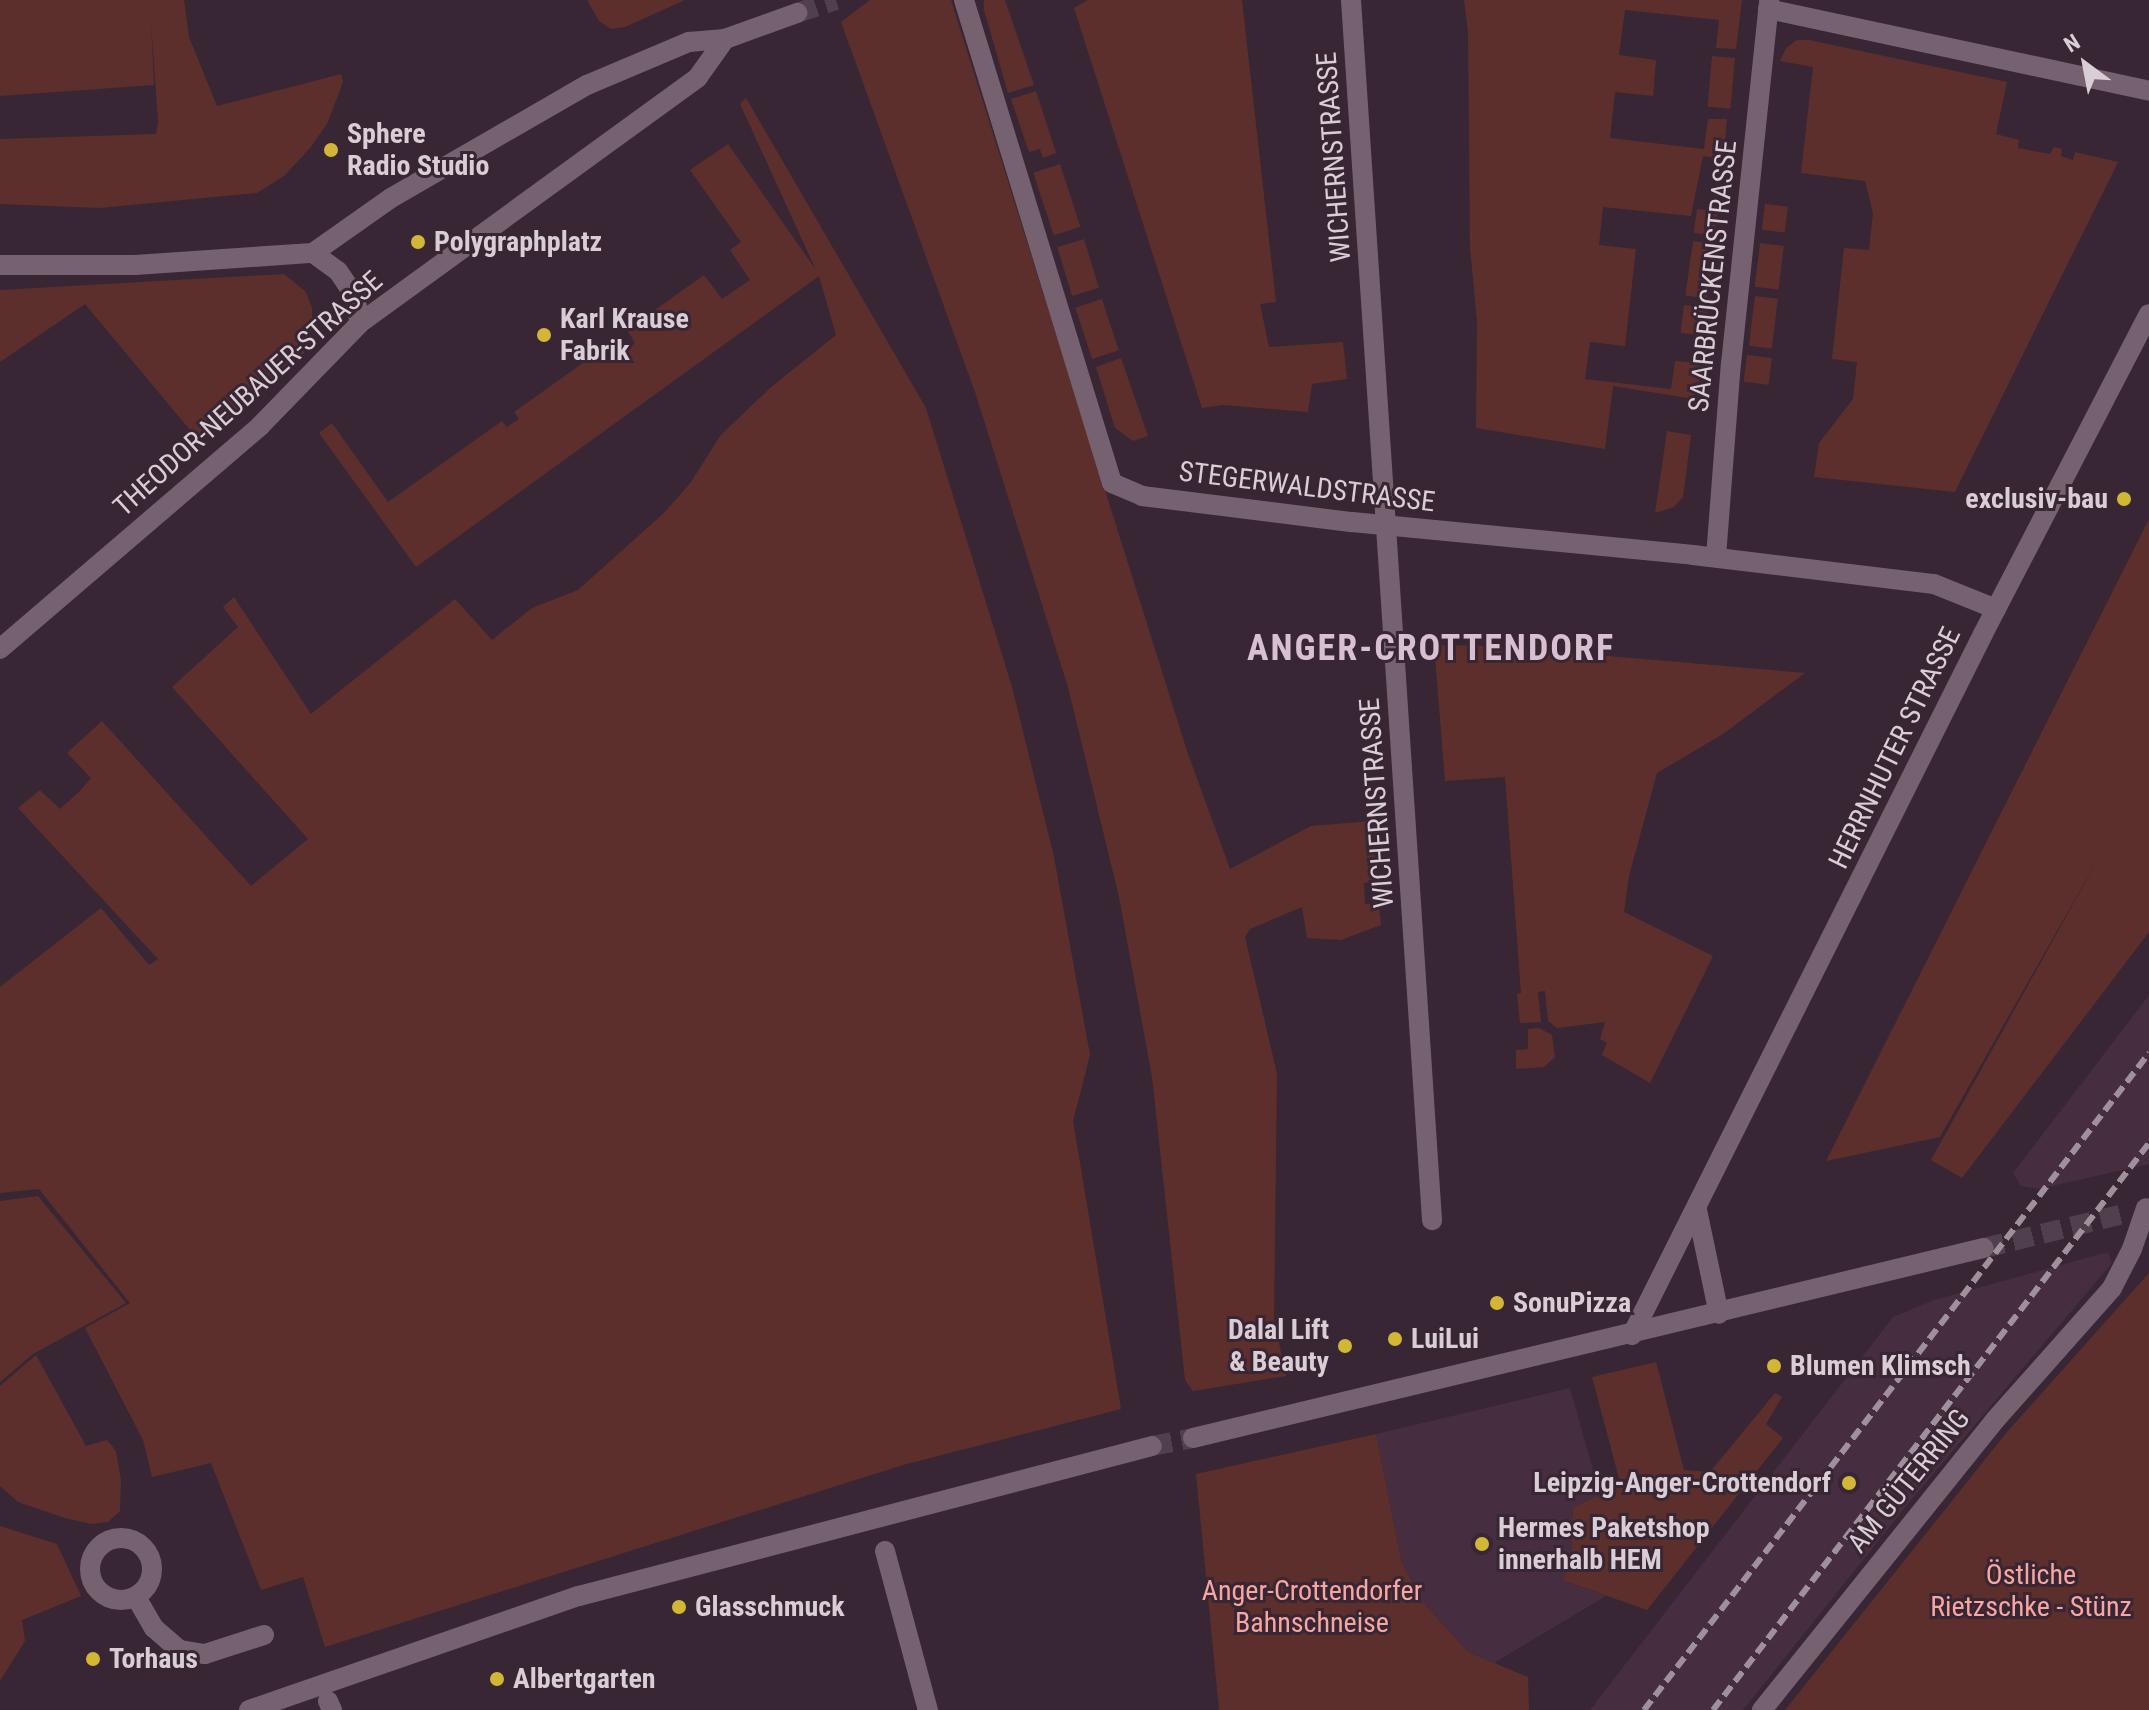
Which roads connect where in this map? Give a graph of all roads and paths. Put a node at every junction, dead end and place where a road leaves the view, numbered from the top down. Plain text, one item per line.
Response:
1 (964, 0) edge
2 (1351, 0) edge
3 (1768, 4) edge
4 (797, 13) tunnel mouth
5 (725, 39) junction
6 (2149, 91) edge
7 (313, 253) junction
8 (0, 265) edge
9 (2149, 314) edge
10 (360, 323) junction
11 (1388, 526) junction
12 (1716, 557) junction
13 (1996, 609) junction
14 (0, 649) edge
15 (2147, 1208) edge
16 (1697, 1210) junction
17 (2123, 1214) tunnel mouth
18 (1432, 1220) dead end
19 (1984, 1248) tunnel mouth
20 (1719, 1314) junction
21 (1632, 1335) junction
22 (1193, 1438) tunnel mouth
23 (1152, 1446) tunnel mouth
24 (885, 1551) dead end
25 (136, 1597) dead end
26 (264, 1635) dead end
27 (249, 1710) edge
28 (928, 1710) edge
29 (1762, 1710) edge

1 - 11 street, STEGERWALDSTRASSE
2 - 11 street, WICHERNSTRASSE
3 - 6 street
3 - 12 street, SAARBRÜCKENSTRASSE
4 - 5 street, THEODOR-NEUBAUER-STRASSE
5 - 7 street, THEODOR-NEUBAUER-STRASSE
5 - 10 street, THEODOR-NEUBAUER-STRASSE
7 - 8 street
7 - 10 street
9 - 13 street, HERRNHUTER STRASSE
10 - 14 street, THEODOR-NEUBAUER-STRASSE
11 - 12 street, STEGERWALDSTRASSE
11 - 18 street, WICHERNSTRASSE
12 - 13 street, STEGERWALDSTRASSE
13 - 16 street, HERRNHUTER STRASSE
15 - 17 street
15 - 29 street, AM GÜTERRING
16 - 20 street
16 - 21 street, HERRNHUTER STRASSE
19 - 20 street
20 - 21 street
21 - 22 street
23 - 27 street
24 - 28 street
25 - 26 street

